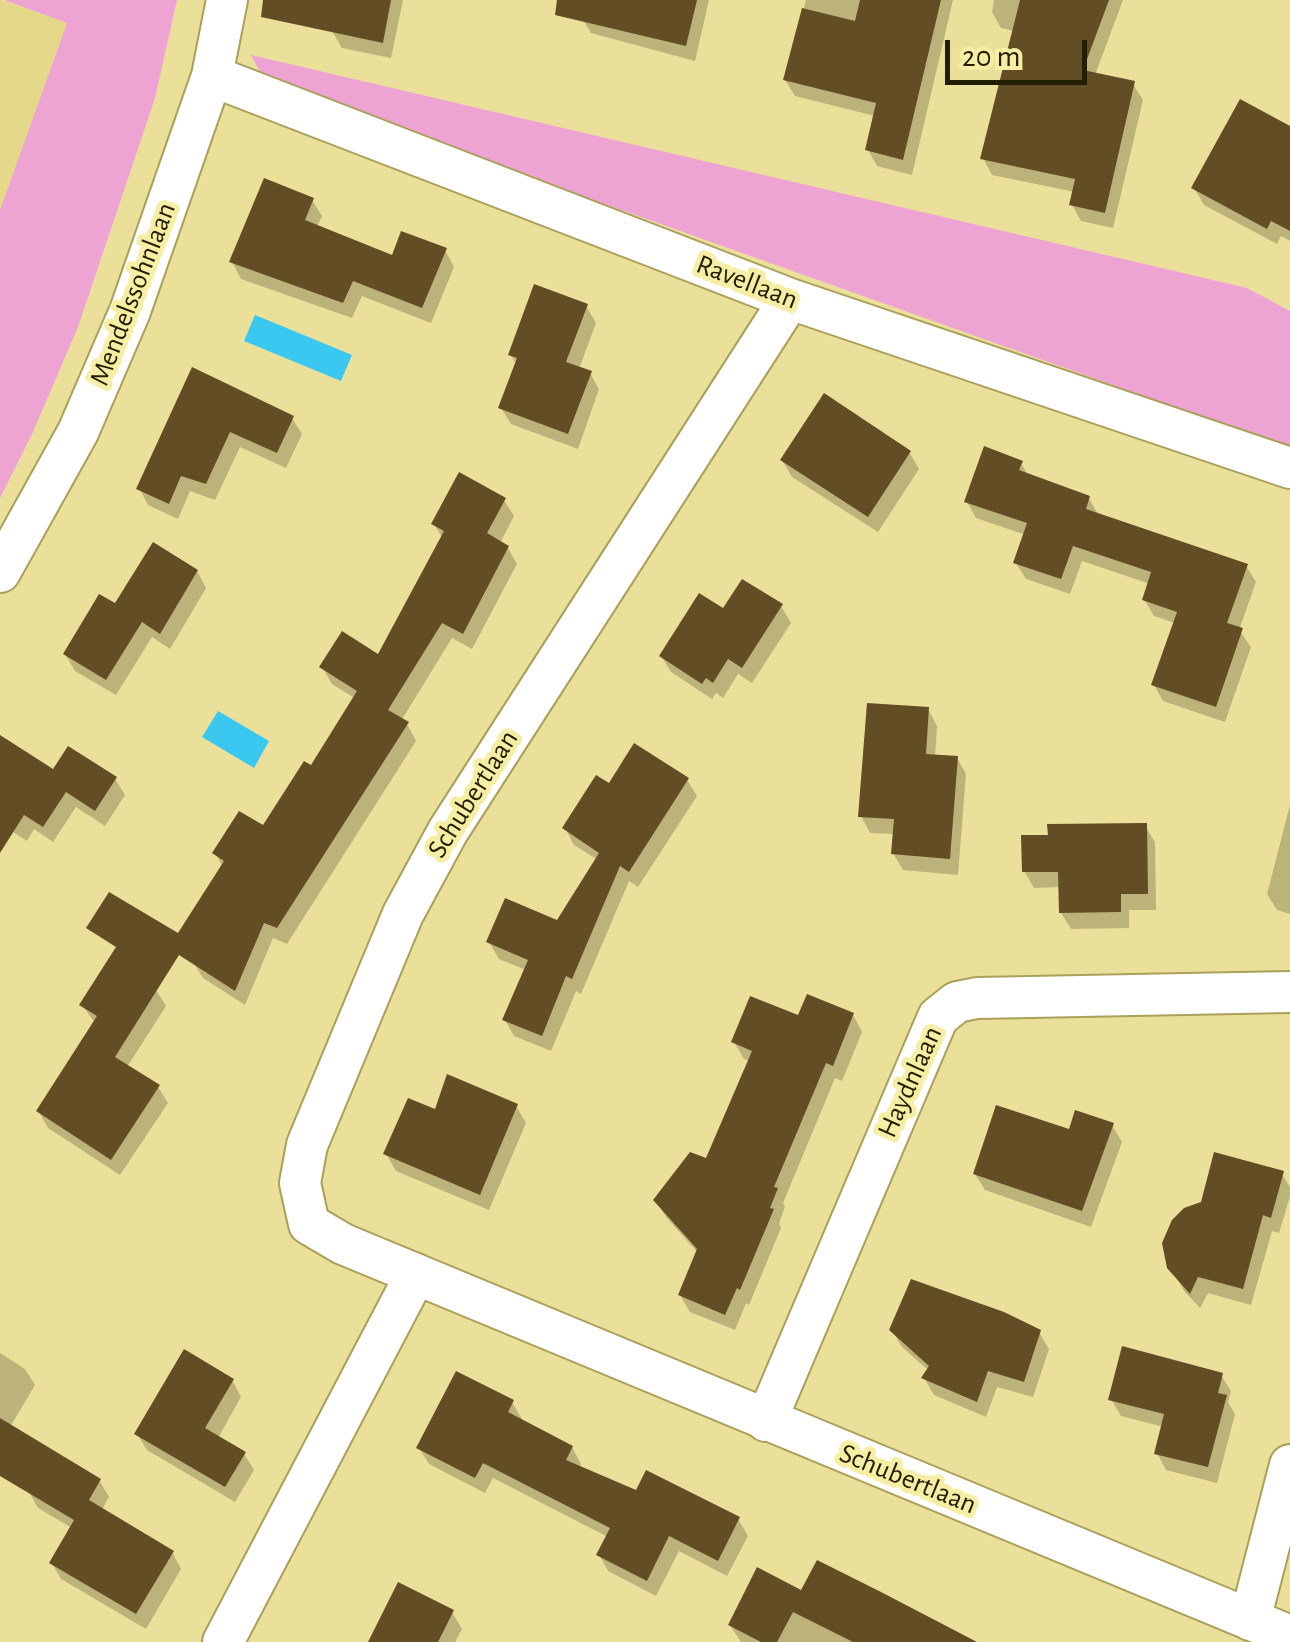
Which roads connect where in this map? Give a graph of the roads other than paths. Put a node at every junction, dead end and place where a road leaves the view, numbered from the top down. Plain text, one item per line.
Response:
1 (228, 0) edge
2 (212, 76) junction
3 (790, 299) junction
4 (1290, 468) edge
5 (0, 572) edge
6 (1290, 992) edge
7 (416, 1274) junction
8 (766, 1420) junction
9 (1290, 1466) edge
10 (1250, 1620) junction
11 (1290, 1636) edge
12 (223, 1642) edge

1 - 2 street, Mendelssohnlaan
2 - 3 street, Ravellaan
2 - 5 street, Mendelssohnlaan
3 - 4 street, Ravellaan
3 - 7 street, Schubertlaan
6 - 8 street, Haydnlaan
7 - 8 street, Schubertlaan
7 - 12 street
8 - 10 street, Schubertlaan
9 - 10 street
10 - 11 street, Schubertlaan

